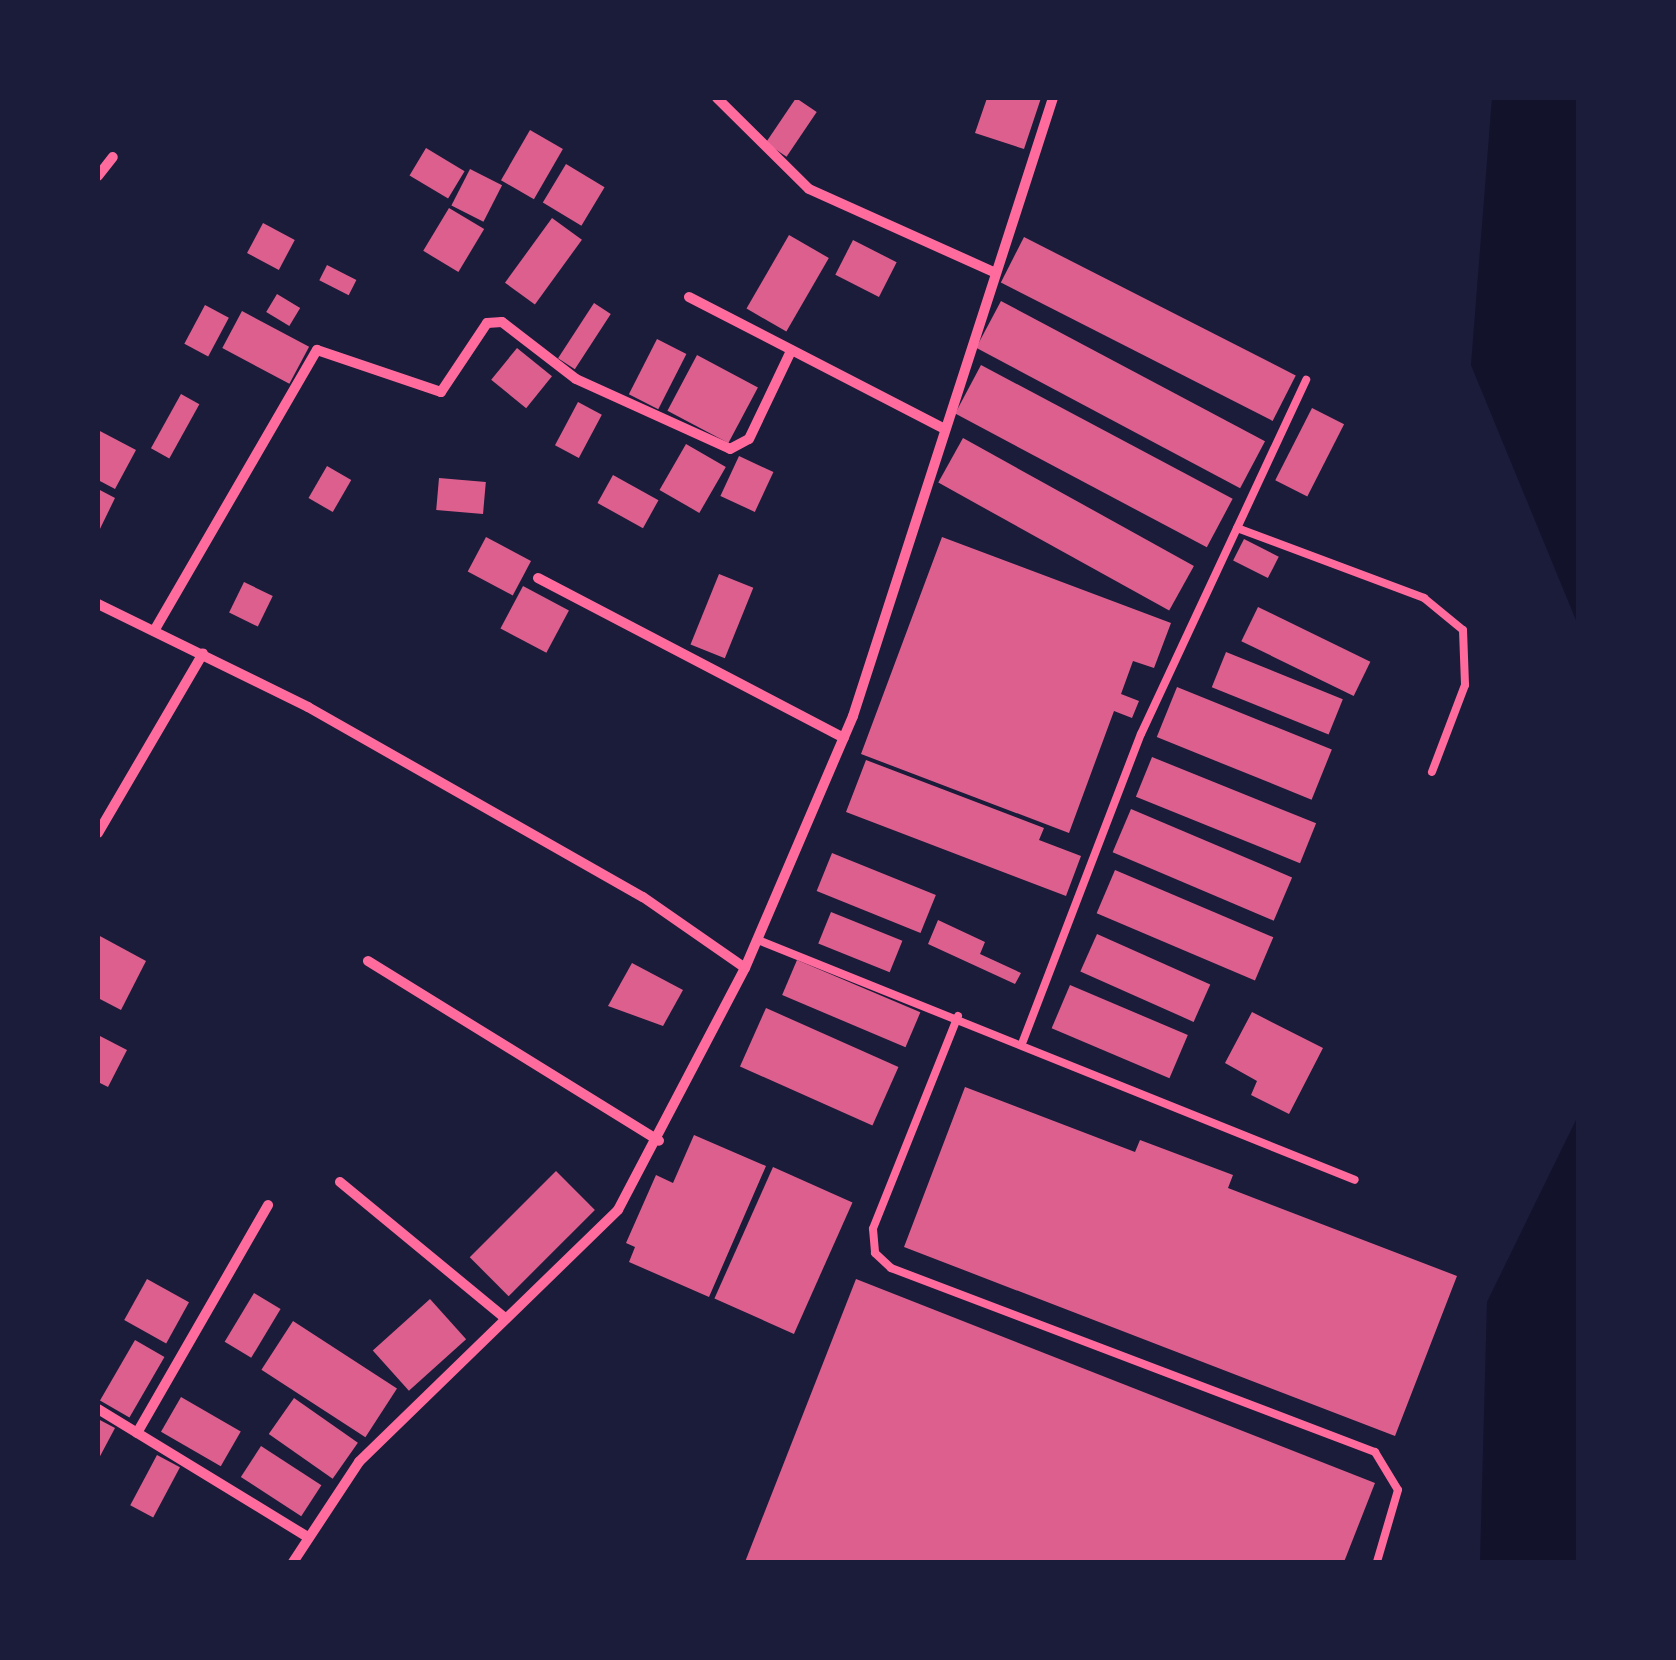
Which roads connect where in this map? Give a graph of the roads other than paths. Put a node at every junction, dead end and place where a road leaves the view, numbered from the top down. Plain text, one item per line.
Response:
1 (717, 98) edge
2 (1053, 98) edge
3 (113, 157) dead end
4 (98, 176) edge
5 (994, 272) junction
6 (688, 297) dead end
7 (790, 354) junction
8 (1306, 380) dead end
9 (941, 427) junction
10 (1237, 528) junction
11 (538, 578) dead end
12 (98, 604) edge
13 (154, 632) junction
14 (202, 653) junction
15 (844, 738) junction
16 (1432, 772) dead end
17 (98, 834) edge
18 (758, 940) junction
19 (368, 961) dead end
20 (745, 968) junction
21 (958, 1016) junction
22 (1023, 1042) junction
23 (659, 1141) junction
24 (1355, 1180) dead end
25 (340, 1182) dead end
26 (268, 1205) dead end
27 (506, 1318) junction
28 (98, 1408) edge
29 (137, 1433) junction
30 (306, 1536) junction
31 (292, 1562) edge
32 (1377, 1562) edge

1 - 5 street
2 - 5 street
3 - 4 street
5 - 9 street
6 - 7 street
7 - 9 street
7 - 13 street
8 - 10 lane
9 - 15 street
10 - 16 lane
10 - 22 lane
11 - 15 street
12 - 13 street
13 - 14 street
14 - 17 street
14 - 20 street
15 - 18 street
18 - 20 street
18 - 21 lane
19 - 23 street
20 - 23 street
21 - 22 lane
21 - 32 lane
22 - 24 lane
23 - 27 street
25 - 27 street
26 - 29 street
27 - 30 street
28 - 29 street
29 - 30 street
30 - 31 street

